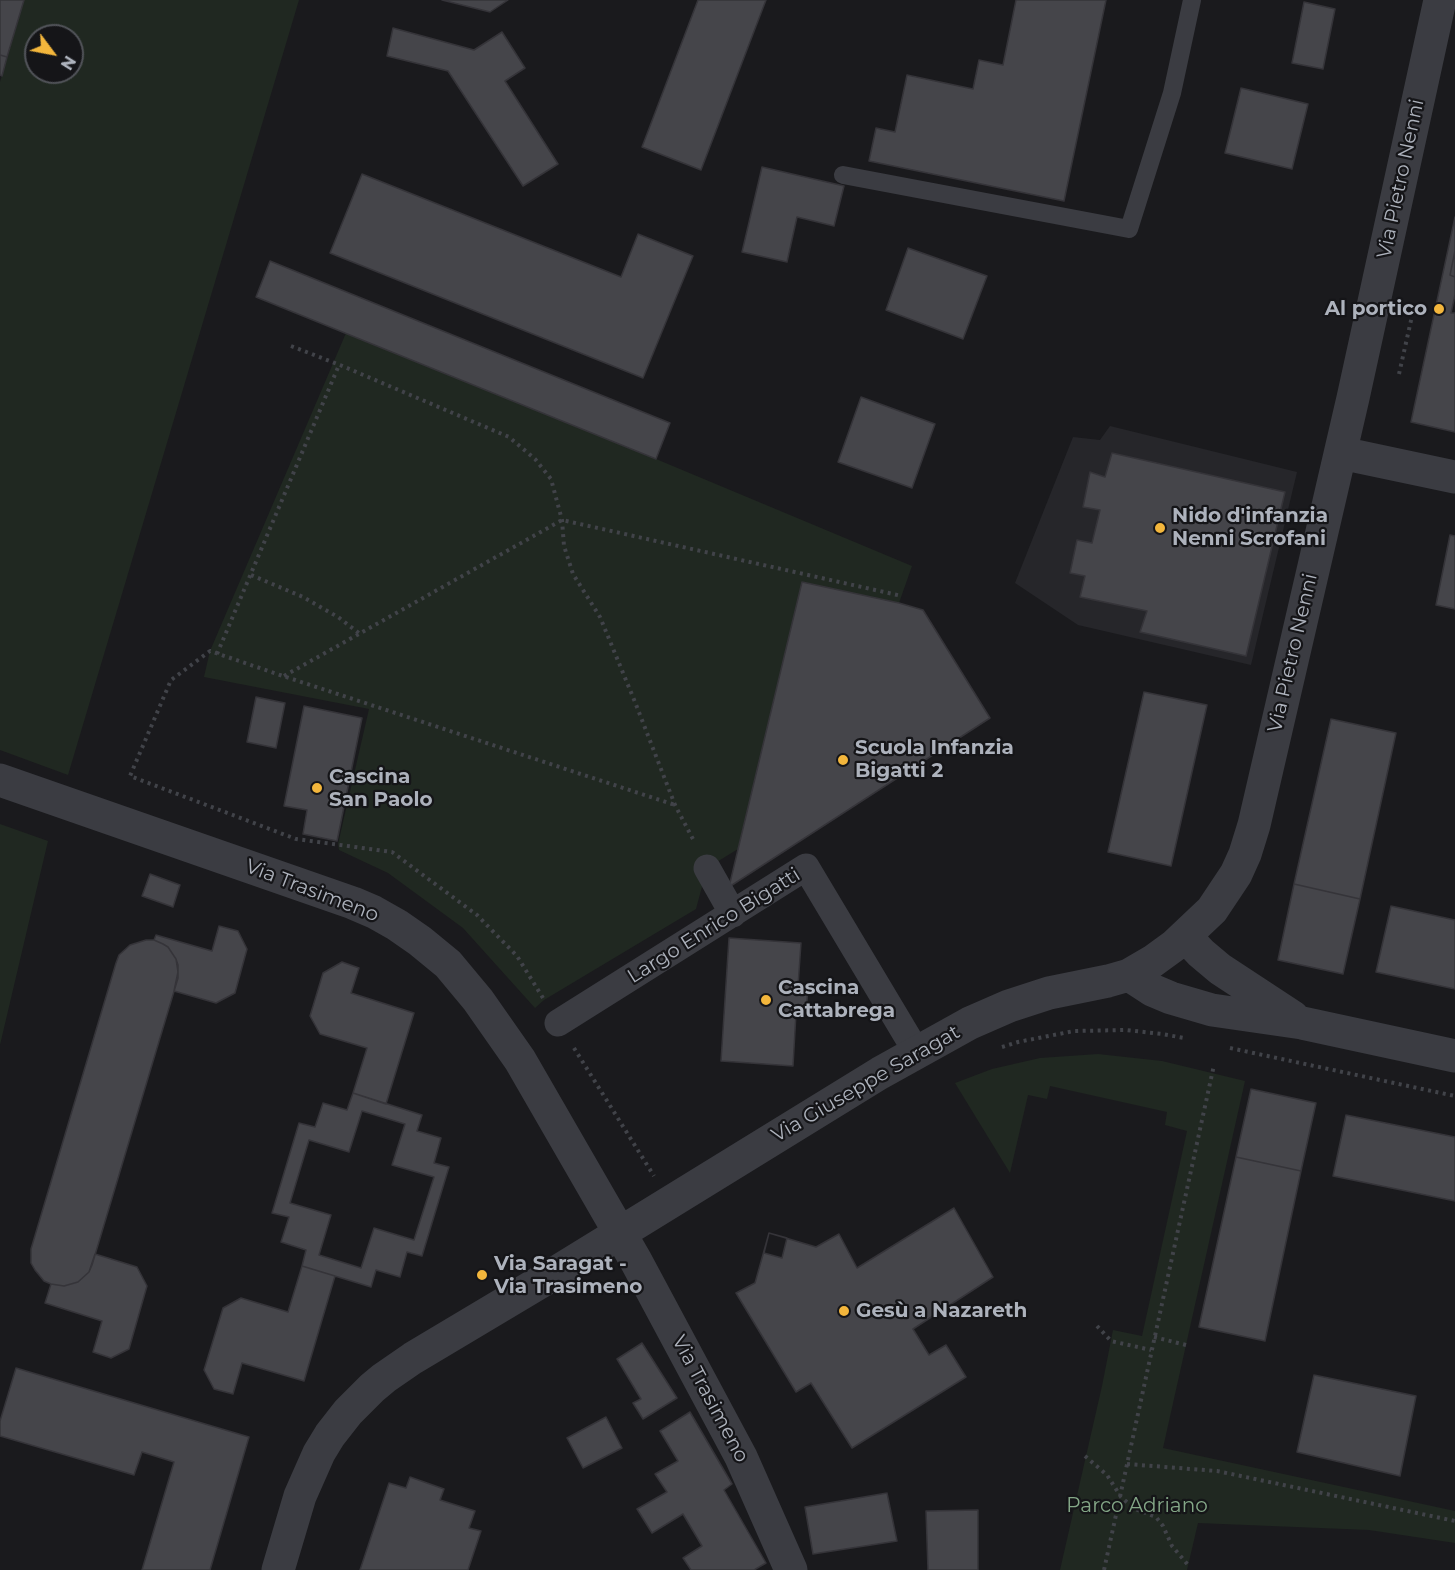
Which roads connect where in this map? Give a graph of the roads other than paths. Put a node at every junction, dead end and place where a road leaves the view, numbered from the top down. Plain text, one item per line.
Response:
1 (1192, 0) edge
2 (1440, 0) edge
3 (843, 175) dead end
4 (1341, 453) junction
5 (1455, 477) edge
6 (0, 780) edge
7 (707, 868) road end
8 (733, 914) junction
9 (1185, 936) junction
10 (1129, 975) junction
11 (558, 1023) dead end
12 (1302, 1023) junction
13 (922, 1049) junction
14 (1455, 1056) edge
15 (619, 1233) junction
16 (278, 1570) edge
17 (791, 1570) edge

1 - 3 lane
2 - 4 street, Via Pietro Nenni
4 - 5 street
4 - 9 street, Via Pietro Nenni
6 - 15 street, Via Trasimeno
7 - 8 street
8 - 11 street, Largo Enrico Bigatti
8 - 13 street, Largo Enrico Bigatti
9 - 10 street, Via Giuseppe Saragat
9 - 12 street
10 - 12 street
10 - 13 street, Via Giuseppe Saragat
12 - 14 street
13 - 15 street, Via Giuseppe Saragat
15 - 16 street
15 - 17 street, Via Trasimeno

